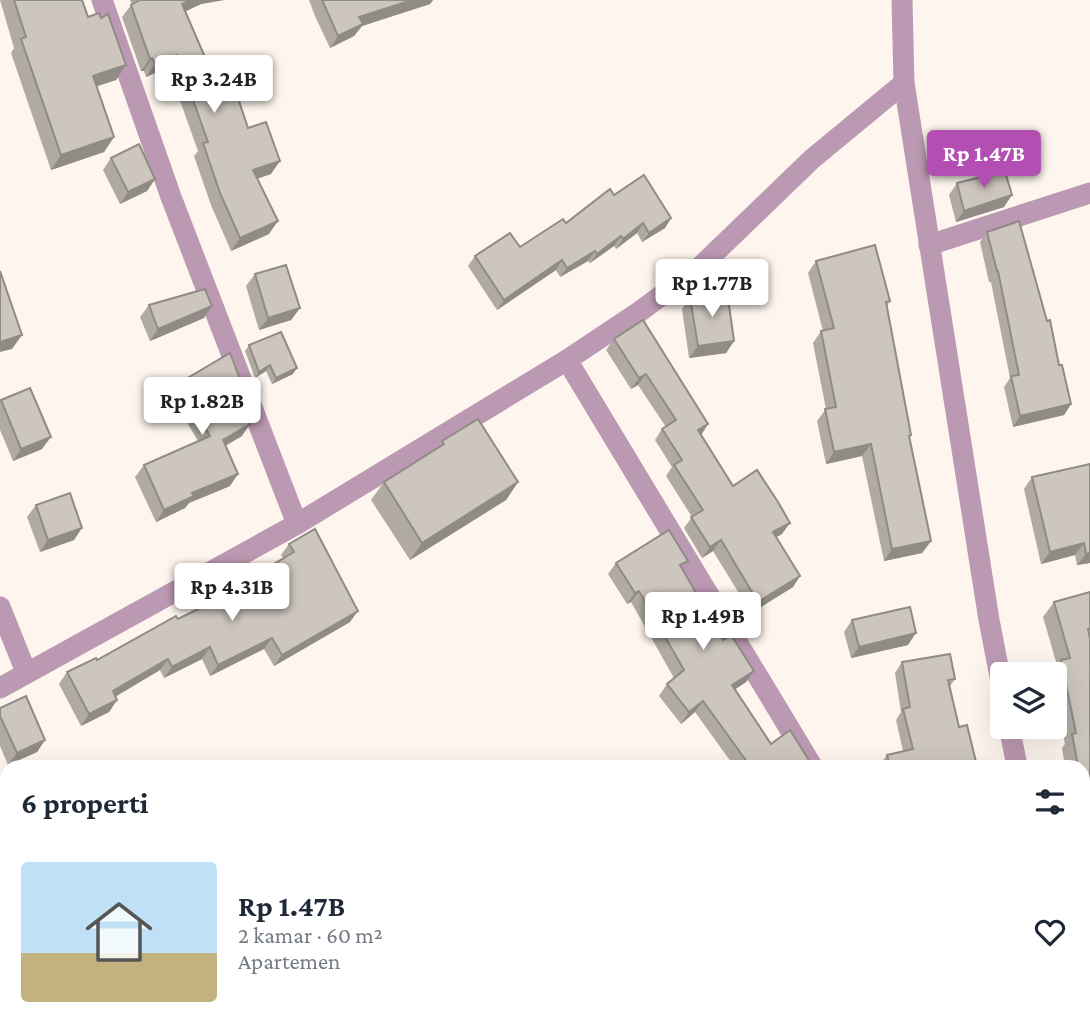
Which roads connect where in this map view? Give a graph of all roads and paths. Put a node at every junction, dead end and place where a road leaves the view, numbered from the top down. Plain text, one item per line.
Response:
1 (102, 0) edge
2 (902, 0) edge
3 (904, 83) junction
4 (1090, 193) edge
5 (929, 245) junction
6 (567, 360) junction
7 (297, 524) junction
8 (0, 607) edge
9 (997, 662) edge
10 (26, 673) junction
11 (0, 688) edge
12 (1012, 739) edge
13 (808, 760) edge
14 (1016, 760) edge

1 - 7 street
2 - 3 street
3 - 5 street
3 - 6 street
4 - 5 street
5 - 9 street
6 - 7 street
6 - 13 street
7 - 10 street
8 - 10 street
10 - 11 street
12 - 14 street

